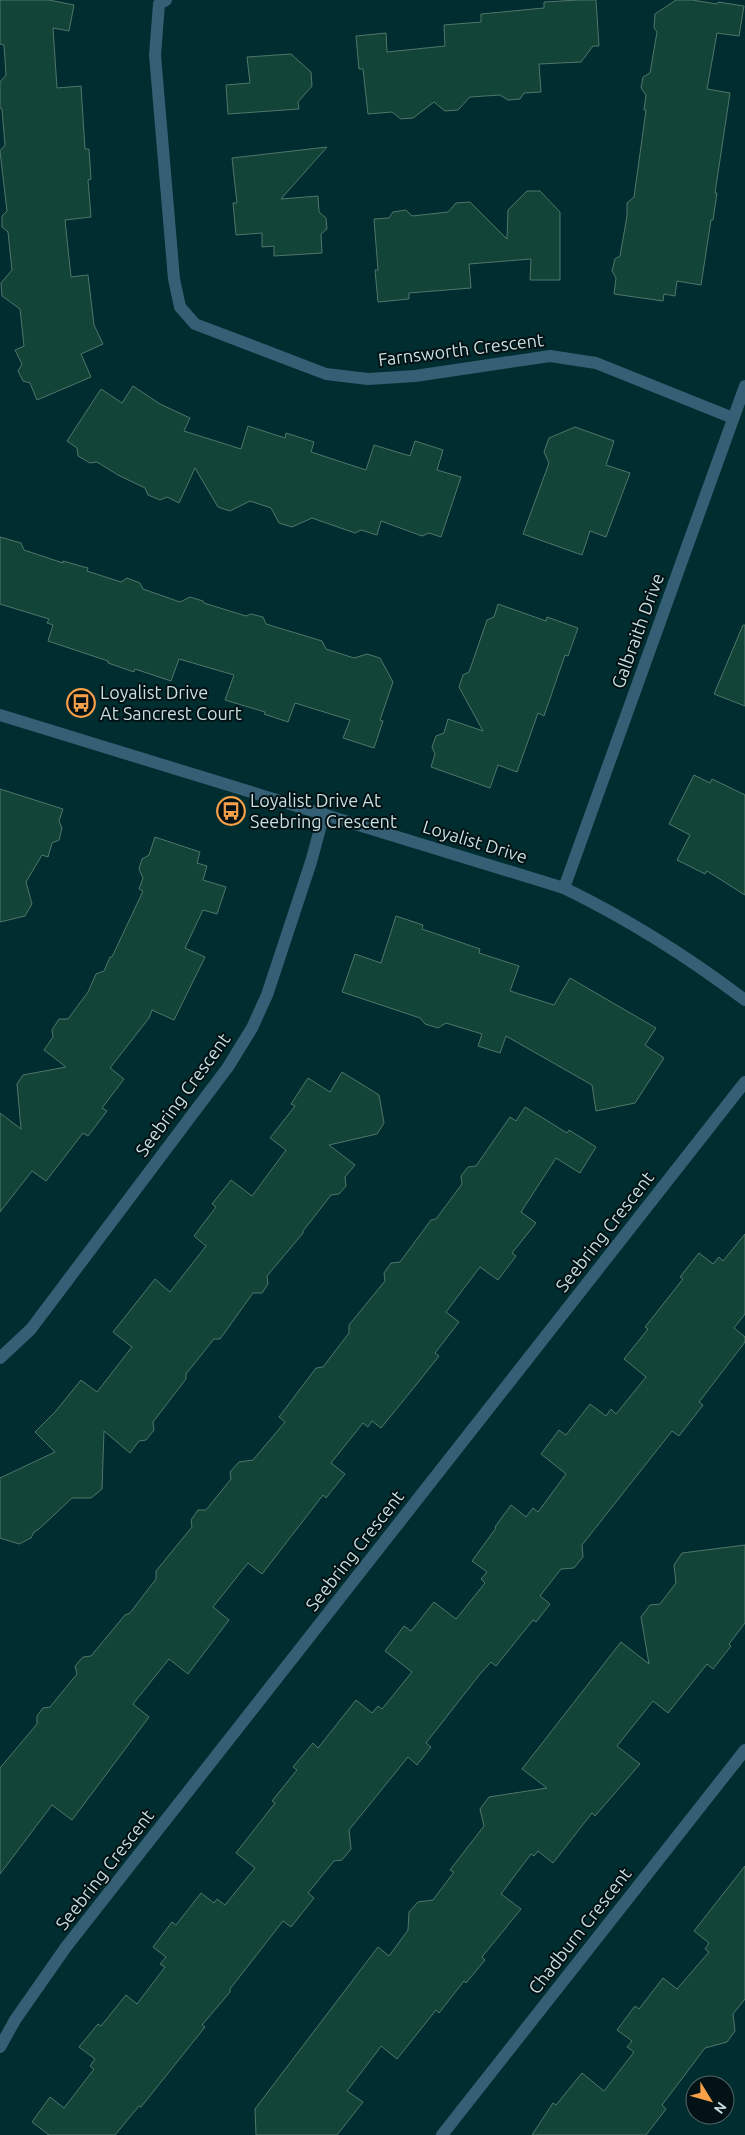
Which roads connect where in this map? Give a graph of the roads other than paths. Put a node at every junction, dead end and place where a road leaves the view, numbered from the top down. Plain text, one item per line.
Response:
1 (166, 0) edge
2 (745, 386) edge
3 (733, 418) junction
4 (0, 715) edge
5 (324, 814) junction
6 (564, 888) junction
7 (745, 1000) edge
8 (745, 1082) edge
9 (0, 1358) edge
10 (745, 1750) edge
11 (0, 2047) edge
12 (442, 2135) edge

1 - 3 street, Farnsworth Crescent
2 - 3 street, Galbraith Drive
3 - 6 street, Galbraith Drive
4 - 5 street, Loyalist Drive
5 - 6 street, Loyalist Drive
5 - 9 street, Seebring Crescent
6 - 7 street, Loyalist Drive
8 - 11 street, Seebring Crescent
10 - 12 street, Chadburn Crescent

